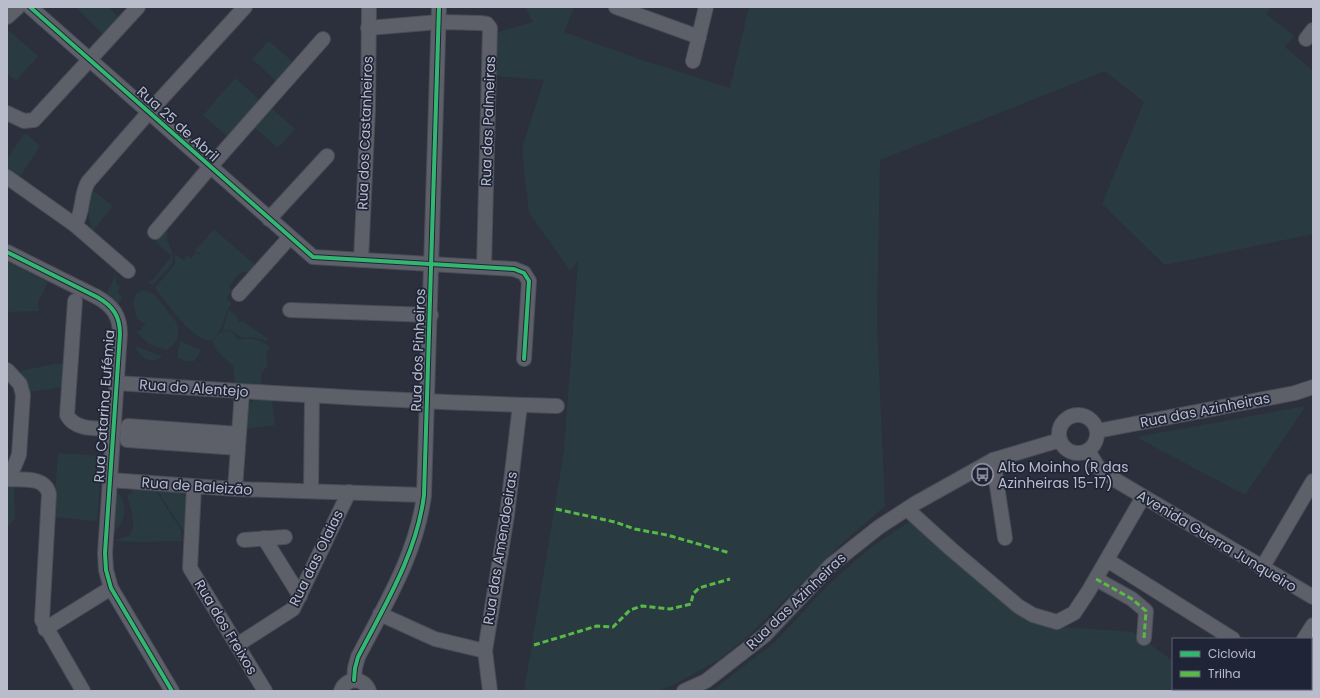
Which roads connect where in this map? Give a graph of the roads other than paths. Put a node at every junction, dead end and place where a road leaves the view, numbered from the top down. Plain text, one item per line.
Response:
1 (18, 7) edge
2 (30, 7) edge
3 (138, 7) edge
4 (245, 7) edge
5 (369, 7) edge
6 (439, 7) edge
7 (618, 7) edge
8 (706, 7) edge
9 (7, 17) edge
10 (439, 22) junction
11 (368, 28) junction
12 (699, 36) junction
13 (323, 39) dead end
14 (90, 60) junction
15 (693, 61) dead end
16 (149, 112) junction
17 (7, 113) edge
18 (327, 156) dead end
19 (210, 166) junction
20 (7, 178) edge
21 (269, 219) junction
22 (75, 226) junction
23 (155, 232) dead end
24 (290, 238) junction
25 (7, 252) edge
26 (361, 260) junction
27 (432, 263) junction
28 (484, 267) junction
29 (128, 271) dead end
30 (239, 294) dead end
31 (75, 301) dead end
32 (290, 310) dead end
33 (431, 315) junction
34 (524, 359) dead end
35 (7, 370) edge
36 (117, 383) junction
37 (1313, 387) edge
38 (242, 392) junction
39 (312, 396) junction
40 (428, 402) junction
41 (520, 405) junction
42 (557, 406) dead end
43 (114, 429) junction
44 (1097, 431) junction
45 (239, 434) junction
46 (1060, 440) junction
47 (238, 448) junction
48 (1088, 451) junction
49 (993, 460) junction
50 (7, 475) edge
51 (7, 479) edge
52 (110, 480) junction
53 (1313, 481) edge
54 (194, 487) junction
55 (235, 490) junction
56 (311, 491) junction
57 (349, 492) junction
58 (424, 495) junction
59 (1143, 497) junction
60 (907, 509) junction
61 (285, 536) dead end
62 (264, 538) junction
63 (1005, 538) dead end
64 (244, 540) dead end
65 (1107, 560) junction
66 (1262, 568) junction
67 (1096, 579) junction
68 (109, 583) junction
69 (300, 596) junction
70 (1313, 597) edge
71 (380, 614) junction
72 (1313, 625) edge
73 (45, 629) junction
74 (1144, 638) dead end
75 (1231, 638) edge
76 (1305, 638) edge
77 (237, 645) junction
78 (485, 651) junction
79 (354, 680) junction
80 (166, 689) edge
81 (83, 691) edge
82 (265, 691) edge
83 (341, 691) edge
84 (369, 691) edge
85 (490, 691) edge
86 (684, 691) edge

1 - 9 street
2 - 14 street, Rua 25 de Abril
3 - 14 street
4 - 16 street
5 - 11 street, Rua dos Castanheiros
6 - 10 street, Rua dos Pinheiros
7 - 12 street
8 - 12 street
10 - 11 street
10 - 27 street, Rua dos Pinheiros
10 - 28 street, Rua das Palmeiras
11 - 26 street, Rua dos Castanheiros
12 - 15 street
13 - 19 street
14 - 16 street, Rua 25 de Abril
14 - 17 street
16 - 19 street, Rua 25 de Abril
16 - 22 street
18 - 21 street
19 - 21 street, Rua 25 de Abril
19 - 23 street
20 - 22 street
21 - 24 street, Rua 25 de Abril
22 - 29 street
24 - 26 street, Rua 25 de Abril
24 - 30 street
25 - 36 street, Rua Catarina Eufémia
26 - 27 street
27 - 28 street
27 - 33 street, Rua dos Pinheiros
28 - 34 street
31 - 43 street
32 - 33 street
33 - 40 street, Rua dos Pinheiros
35 - 50 street
36 - 38 street, Rua do Alentejo
36 - 43 street, Rua Catarina Eufémia
37 - 44 street, Rua das Azinheiras
38 - 39 street, Rua do Alentejo
38 - 45 street
39 - 40 street, Rua do Alentejo
39 - 56 street
40 - 41 street, Rua do Alentejo
40 - 58 street, Rua dos Pinheiros
41 - 42 street, Rua do Alentejo
41 - 78 street, Rua das Amendoeiras
43 - 52 street, Rua Catarina Eufémia
44 - 46 street
44 - 48 street
45 - 47 street
45 - 47 street
46 - 48 street
46 - 49 street, Rua das Azinheiras
47 - 55 street
48 - 59 street, Avenida Guerra Junqueiro
49 - 60 street, Rua das Azinheiras
49 - 63 street
51 - 73 street
52 - 54 street, Rua de Baleizão
52 - 68 street, Rua Catarina Eufémia
53 - 66 street
54 - 55 street, Rua de Baleizão
54 - 77 street, Rua dos Freixos
55 - 56 street, Rua de Baleizão
56 - 57 street, Rua de Baleizão
57 - 58 street, Rua de Baleizão
57 - 69 street, Rua das Olaias
58 - 71 street, Rua dos Pinheiros
59 - 65 street
59 - 66 street, Avenida Guerra Junqueiro
60 - 67 street
60 - 86 street, Rua das Azinheiras
61 - 62 street
62 - 64 street
62 - 69 street
65 - 67 street
65 - 75 street
66 - 70 street, Avenida Guerra Junqueiro
67 - 74 street
68 - 73 street
68 - 80 street
69 - 77 street, Rua das Olaias
71 - 78 street
71 - 79 street, Rua dos Pinheiros
72 - 76 street
73 - 81 street
77 - 82 street, Rua dos Freixos
78 - 85 street, Rua das Amendoeiras
79 - 83 street
79 - 84 street

